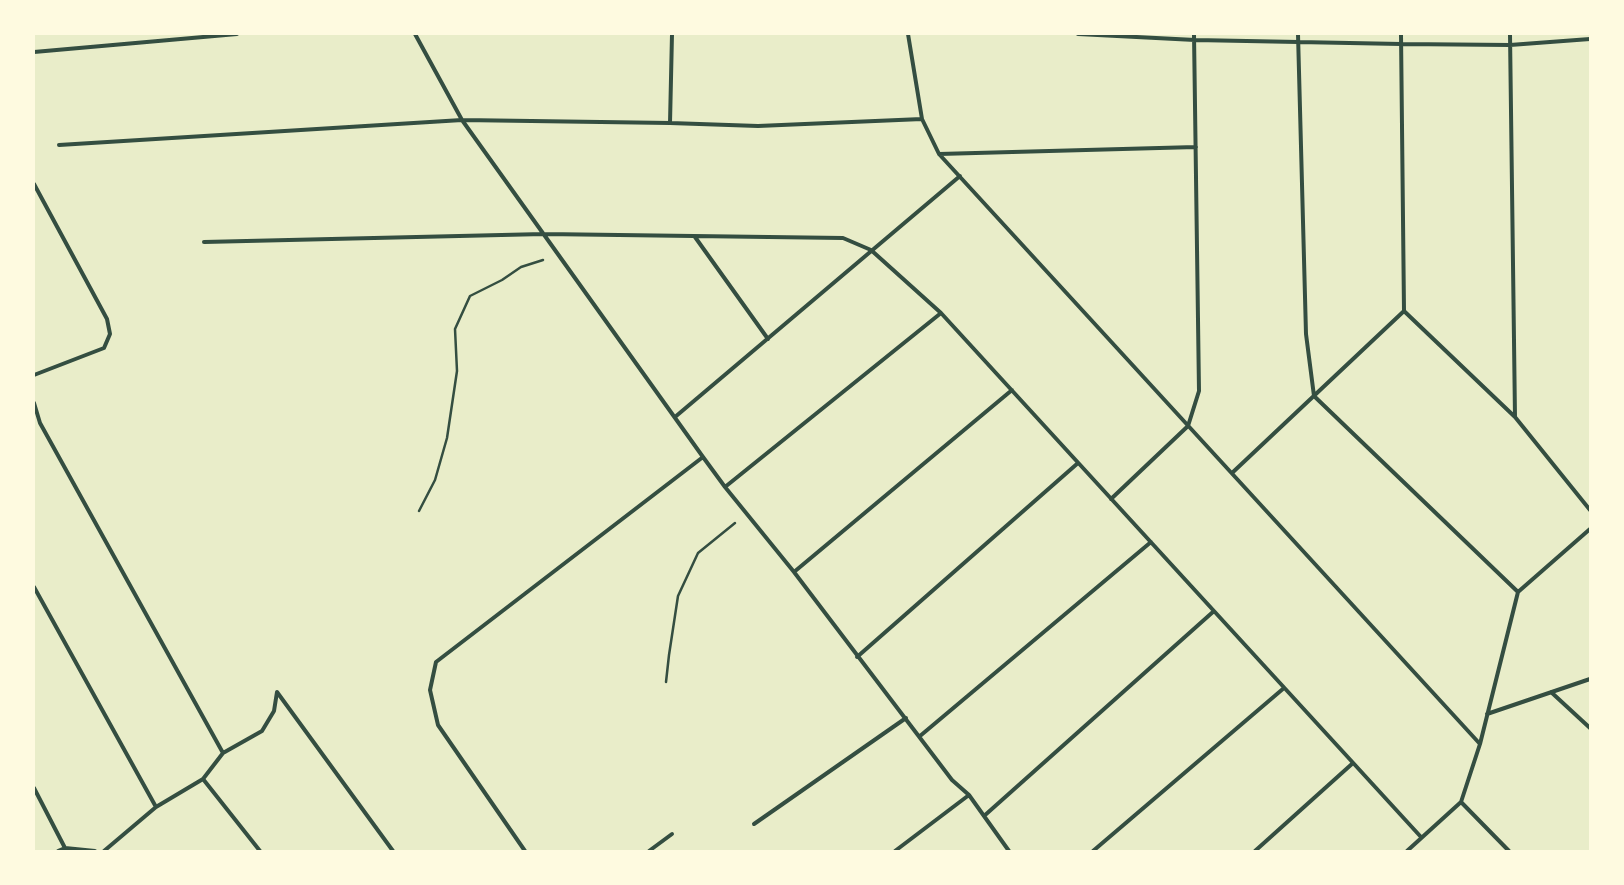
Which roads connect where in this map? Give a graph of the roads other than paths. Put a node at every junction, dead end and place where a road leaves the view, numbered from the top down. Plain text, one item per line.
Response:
1 (237, 34) edge
2 (415, 34) edge
3 (672, 34) edge
4 (908, 34) edge
5 (1078, 34) edge
6 (1194, 34) edge
7 (1298, 34) edge
8 (1401, 34) edge
9 (1510, 34) edge
10 (1194, 40) junction
11 (1590, 40) edge
12 (1298, 42) junction
13 (1401, 44) junction
14 (1510, 45) junction
15 (34, 52) edge
16 (922, 119) junction
17 (462, 120) junction
18 (670, 123) junction
19 (59, 145) dead end
20 (1196, 147) junction
21 (939, 154) junction
22 (960, 176) junction
23 (34, 184) edge
24 (544, 234) junction
25 (695, 237) junction
26 (204, 242) dead end
27 (871, 250) junction
28 (1404, 311) junction
29 (941, 313) junction
30 (768, 339) junction
31 (34, 375) edge
32 (1012, 390) junction
33 (1314, 396) junction
34 (34, 403) edge
35 (675, 417) junction
36 (1515, 417) junction
37 (1188, 426) junction
38 (703, 457) junction
39 (1078, 463) junction
40 (1232, 473) junction
41 (725, 487) junction
42 (1111, 499) junction
43 (1590, 510) edge
44 (1590, 529) edge
45 (1151, 542) junction
46 (794, 572) junction
47 (34, 588) edge
48 (1518, 592) junction
49 (1214, 611) junction
50 (857, 656) junction
51 (1590, 679) edge
52 (1284, 688) junction
53 (1551, 692) junction
54 (1487, 714) junction
55 (906, 718) junction
56 (1590, 728) edge
57 (920, 736) junction
58 (1480, 744) junction
59 (223, 753) junction
60 (1353, 763) junction
61 (203, 779) junction
62 (34, 788) edge
63 (969, 795) junction
64 (1461, 802) junction
65 (156, 807) junction
66 (984, 816) junction
67 (754, 824) dead end
68 (672, 834) dead end
69 (1421, 837) junction
70 (65, 848) junction
71 (58, 851) edge
72 (95, 851) edge
73 (104, 851) edge
74 (260, 851) edge
75 (393, 851) edge
76 (524, 851) edge
77 (649, 851) edge
78 (895, 851) edge
79 (1009, 851) edge
80 (1093, 851) edge
81 (1255, 851) edge
82 (1407, 851) edge
83 (1509, 851) edge

1 - 15 street
2 - 17 street
3 - 18 street
4 - 16 street
5 - 10 street
6 - 10 street
7 - 12 street
8 - 13 street
9 - 14 street
10 - 12 street
10 - 20 street
11 - 14 street
12 - 13 street
12 - 33 street
13 - 14 street
13 - 28 street
14 - 36 street
16 - 18 street
16 - 21 street
17 - 18 street
17 - 19 street
17 - 24 street
20 - 21 street
20 - 37 street
21 - 22 street
22 - 27 street
22 - 37 street
23 - 31 street
24 - 25 street
24 - 26 street
24 - 35 street
25 - 27 street
25 - 30 street
27 - 29 street
27 - 30 street
28 - 33 street
28 - 36 street
29 - 32 street
29 - 41 street
30 - 35 street
32 - 39 street
32 - 46 street
33 - 40 street
33 - 48 street
34 - 59 street
35 - 38 street
36 - 43 street
37 - 40 street
37 - 42 street
38 - 41 street
38 - 76 street
39 - 42 street
39 - 50 street
40 - 58 street
41 - 46 street
42 - 45 street
44 - 48 street
45 - 49 street
45 - 57 street
46 - 50 street
47 - 65 street
48 - 54 street
49 - 52 street
49 - 66 street
50 - 55 street
51 - 53 street
52 - 60 street
52 - 80 street
53 - 54 street
53 - 56 street
54 - 58 street
55 - 57 street
55 - 67 street
57 - 63 street
58 - 64 street
59 - 61 street
59 - 75 street
60 - 69 street
60 - 81 street
61 - 65 street
61 - 74 street
62 - 70 street
63 - 66 street
63 - 78 street
64 - 69 street
64 - 83 street
65 - 73 street
66 - 79 street
68 - 77 street
69 - 82 street
70 - 71 street
70 - 72 street

